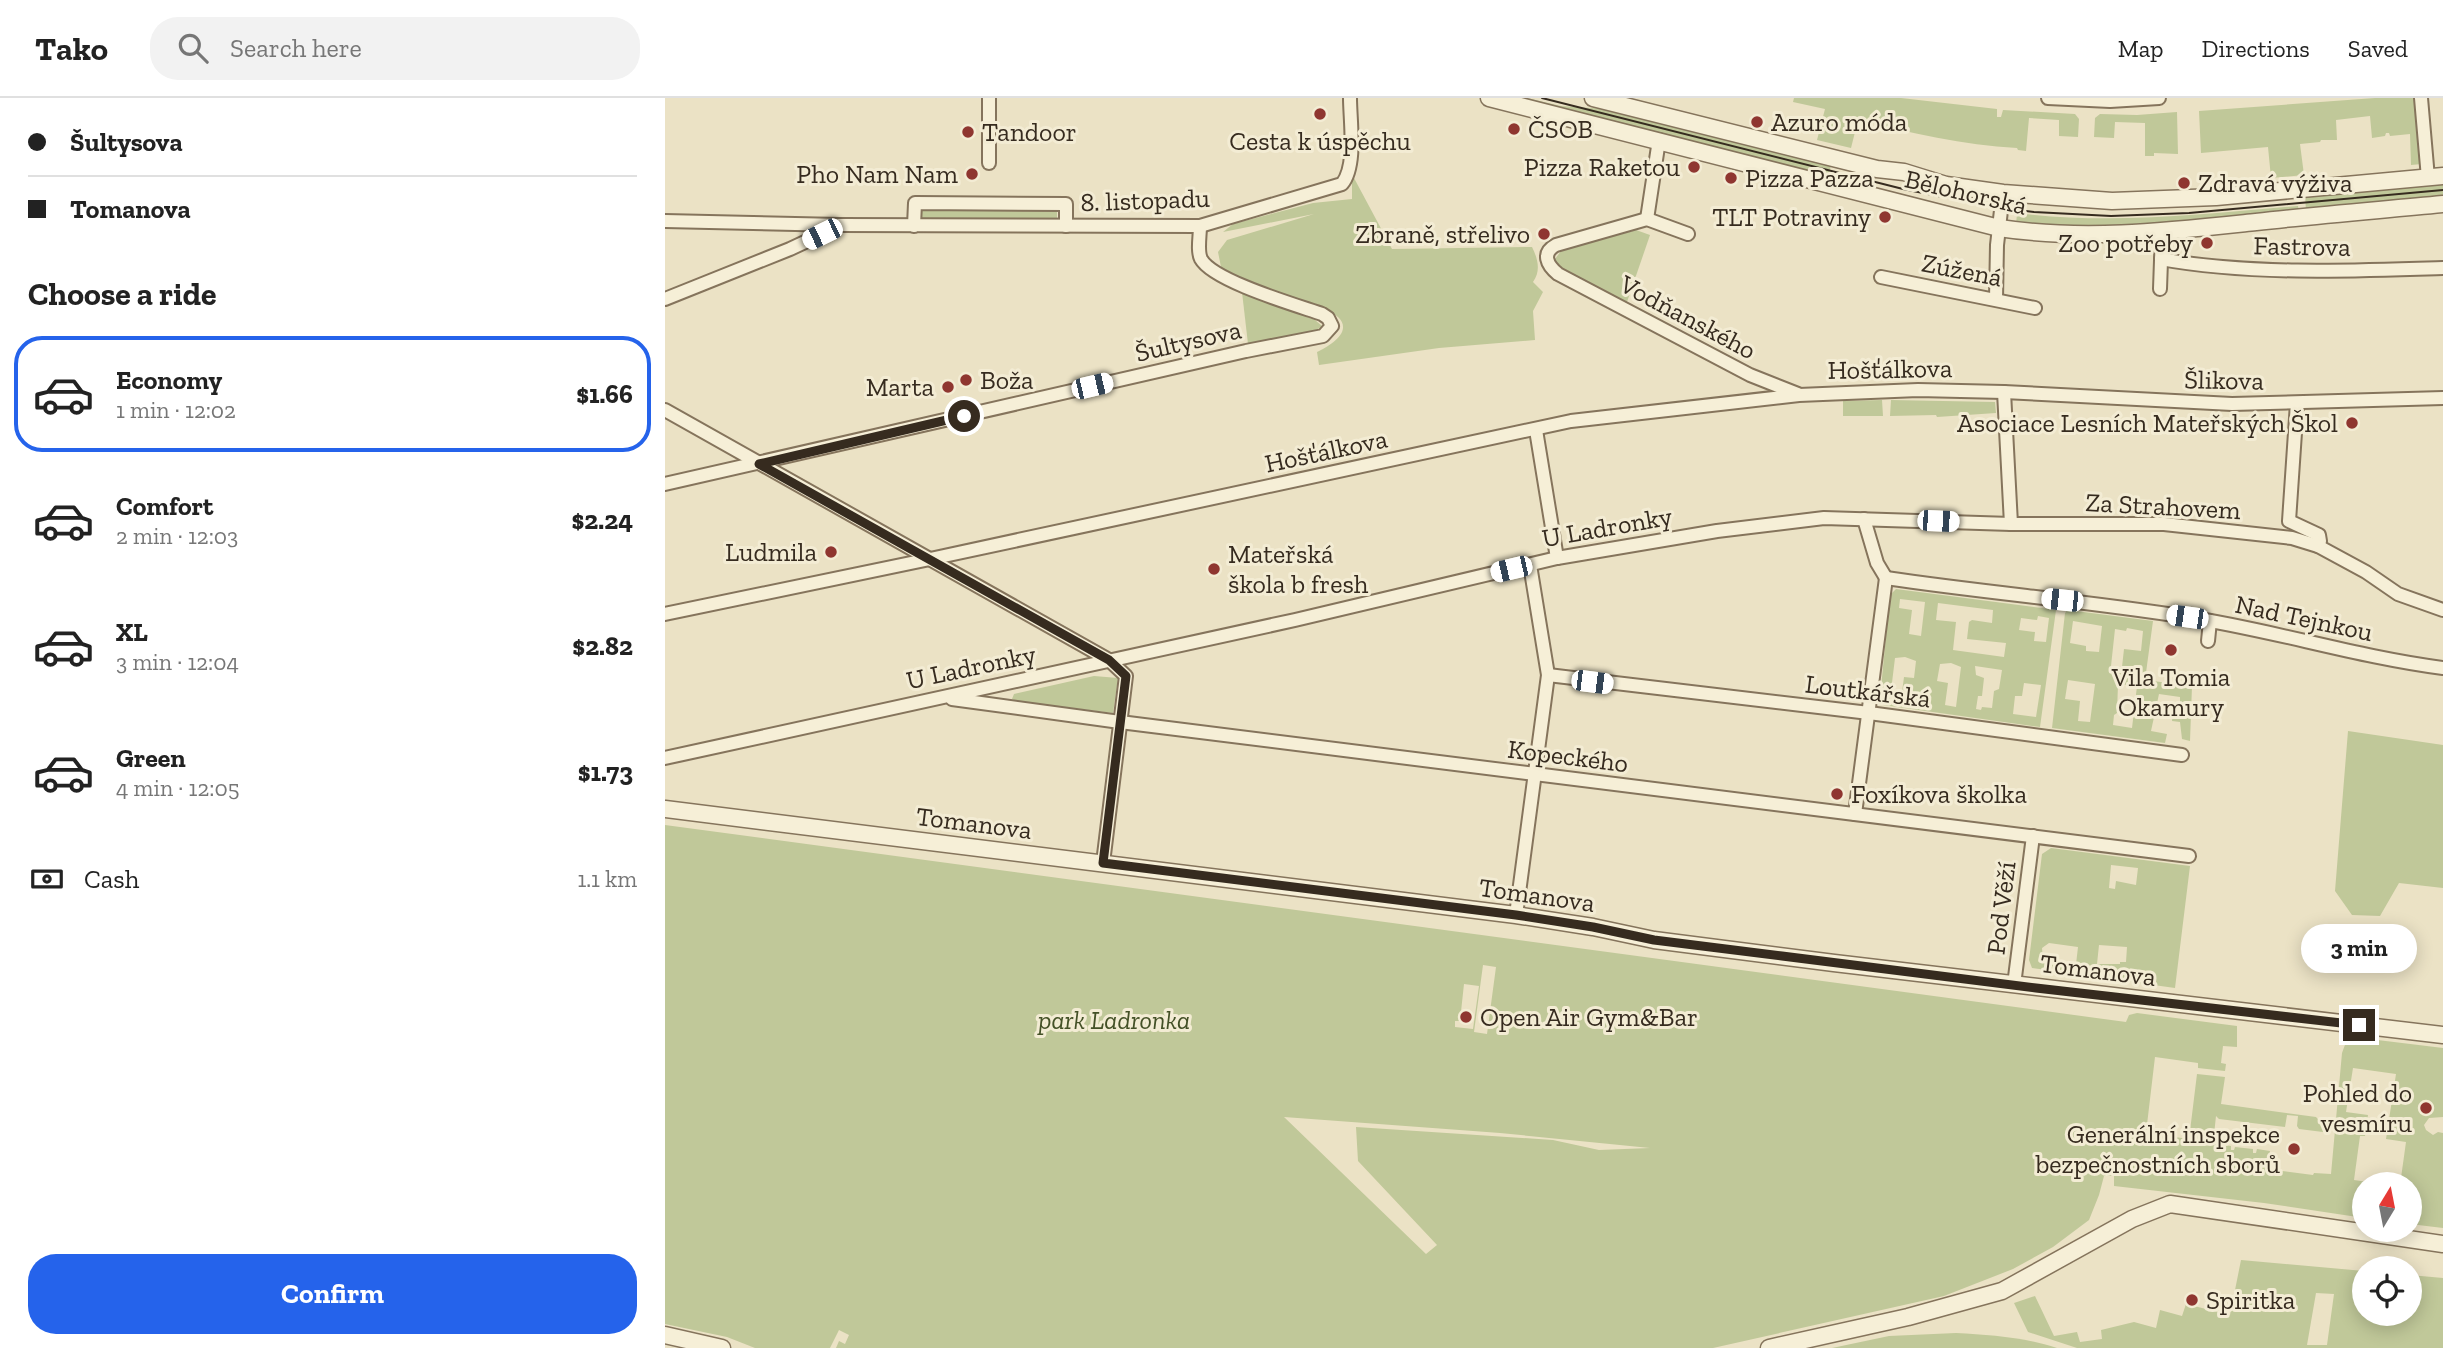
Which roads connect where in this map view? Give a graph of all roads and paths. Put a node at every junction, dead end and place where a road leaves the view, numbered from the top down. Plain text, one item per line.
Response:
1 (989, 98) edge
2 (1350, 98) edge
3 (1489, 98) edge
4 (1593, 98) edge
5 (2048, 98) edge
6 (2159, 98) edge
7 (2421, 98) edge
8 (2071, 99) edge
9 (2110, 100) edge
10 (1659, 140) junction
11 (989, 163) dead end
12 (2435, 177) edge
13 (2003, 193) junction
14 (2443, 204) edge
15 (1647, 219) junction
16 (665, 221) edge
17 (841, 226) junction
18 (914, 226) junction
19 (1066, 226) junction
20 (1200, 226) junction
21 (1999, 228) junction
22 (2161, 232) junction
23 (1688, 234) dead end
24 (2161, 259) junction
25 (2443, 268) edge
26 (1881, 277) dead end
27 (2160, 289) dead end
28 (665, 299) edge
29 (1996, 299) junction
30 (2035, 308) dead end
31 (2004, 392) junction
32 (1799, 395) junction
33 (2443, 398) edge
34 (2297, 403) junction
35 (665, 410) edge
36 (1537, 430) junction
37 (759, 464) junction
38 (665, 484) edge
39 (1864, 519) junction
40 (2011, 524) junction
41 (2318, 546) junction
42 (1557, 558) junction
43 (930, 559) junction
44 (1530, 565) junction
45 (1886, 578) junction
46 (2443, 610) edge
47 (665, 614) edge
48 (2210, 621) junction
49 (2208, 641) dead end
50 (1109, 660) junction
51 (2443, 668) edge
52 (1548, 676) junction
53 (941, 697) junction
54 (1869, 713) junction
55 (1121, 722) junction
56 (2182, 755) dead end
57 (665, 758) edge
58 (1534, 775) junction
59 (665, 809) edge
60 (1855, 814) junction
61 (2033, 836) junction
62 (2189, 856) dead end
63 (1103, 863) junction
64 (1516, 915) junction
65 (2014, 985) junction
66 (2443, 1035) edge
67 (2443, 1244) edge
68 (665, 1335) edge
69 (722, 1348) edge
70 (1769, 1348) edge

1 - 11 street
2 - 20 street, 8. listopadu
3 - 10 street, Bělohorská
4 - 13 street, Bělohorská
5 - 8 street
6 - 9 street
7 - 12 street
8 - 9 street
10 - 15 street
10 - 21 street, Bělohorská
12 - 13 street, Bělohorská
13 - 21 street
14 - 22 street, Bělohorská
15 - 23 street
15 - 32 street, Vodňanského
16 - 17 street, 8. listopadu
17 - 18 street, 8. listopadu
17 - 28 street
18 - 19 street, 8. listopadu
18 - 19 street, 8. listopadu
19 - 20 street, 8. listopadu
20 - 37 street, Šultysova
21 - 22 street, Bělohorská
21 - 29 street
22 - 24 street
24 - 25 street, Fastrova
24 - 27 street
26 - 29 street, Zúžená
29 - 30 street, Zúžená
31 - 32 street, Hošťálkova
31 - 34 street, Šlikova
31 - 40 street
32 - 36 street, Hošťálkova
33 - 34 street, Šlikova
34 - 41 street
35 - 37 street
36 - 42 street
36 - 43 street, Hošťálkova
37 - 38 street, Šultysova
37 - 43 street
39 - 40 street, Za Strahovem
39 - 42 street, U Ladronky
39 - 45 street
40 - 41 street, Za Strahovem
41 - 46 street, Za Strahovem
42 - 44 street, U Ladronky
43 - 47 street, Hošťálkova
43 - 50 street
44 - 50 street, U Ladronky
44 - 52 street
45 - 48 street, Nad Tejnkou
45 - 54 street
48 - 49 street
48 - 51 street, Nad Tejnkou
50 - 53 street, U Ladronky
50 - 55 street
52 - 54 street, Loutkářská
52 - 58 street
53 - 55 street, Kopeckého
53 - 57 street, U Ladronky
54 - 56 street, Loutkářská
54 - 60 street
55 - 58 street, Kopeckého
55 - 63 street
58 - 60 street, Kopeckého
58 - 64 street
59 - 63 street, Tomanova
60 - 61 street, Kopeckého
61 - 62 street, Kopeckého
61 - 65 street, Pod Věží
63 - 64 street, Tomanova
64 - 65 street, Tomanova
65 - 66 street, Tomanova
67 - 70 street
68 - 69 street

